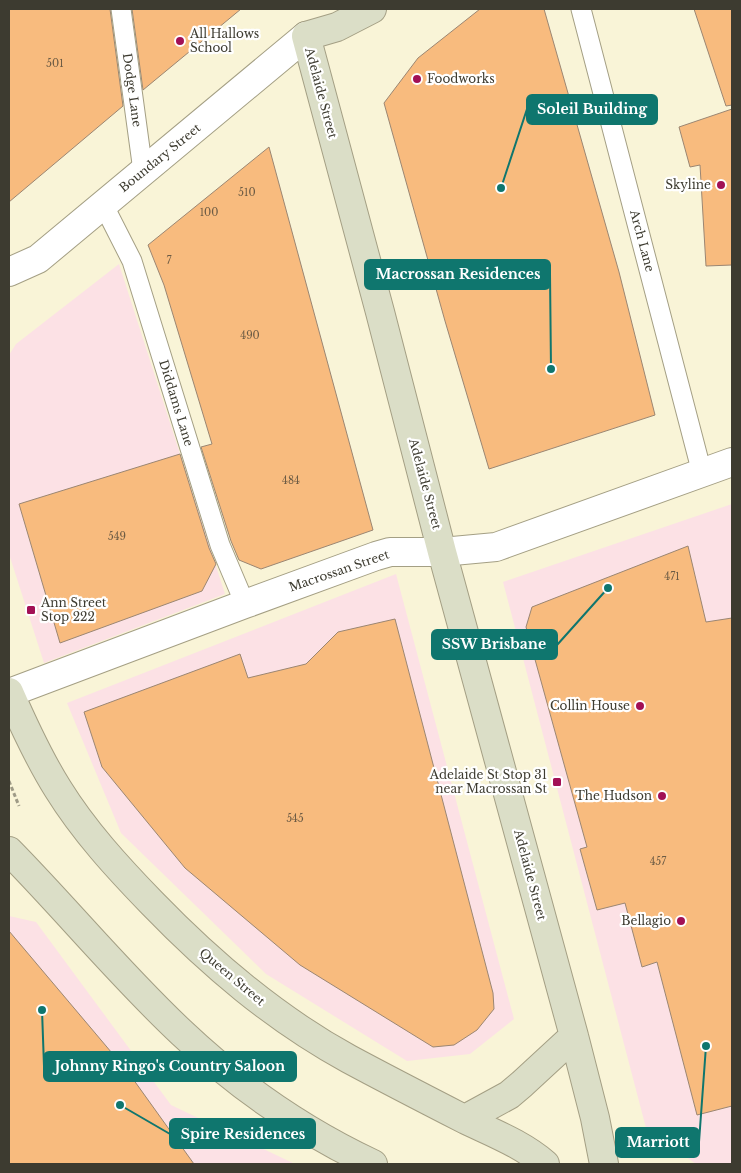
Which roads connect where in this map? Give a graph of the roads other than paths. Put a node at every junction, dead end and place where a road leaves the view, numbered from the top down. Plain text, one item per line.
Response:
1 (121, 9) edge
2 (322, 9) edge
3 (372, 9) edge
4 (581, 9) edge
5 (306, 36) junction
6 (143, 171) junction
7 (103, 204) junction
8 (9, 272) edge
9 (732, 462) edge
10 (702, 473) junction
11 (442, 552) junction
12 (245, 604) junction
13 (9, 692) edge
14 (9, 851) edge
15 (574, 1036) junction
16 (465, 1119) junction
17 (372, 1164) edge
18 (545, 1164) edge
19 (604, 1164) edge

1 - 6 lane, Dodge Lane
2 - 5 street, Boundary Street
3 - 5 street, Boundary Street
4 - 10 lane, Arch Lane
5 - 6 street, Boundary Street
5 - 11 street, Adelaide Street
6 - 7 street, Boundary Street
7 - 8 street, Boundary Street
7 - 12 lane, Diddams Lane
9 - 10 street, Macrossan Street
10 - 11 street, Macrossan Street
11 - 12 street, Macrossan Street
11 - 15 street, Adelaide Street
12 - 13 street, Macrossan Street
13 - 16 street, Queen Street
14 - 17 street
15 - 16 street
15 - 19 street, Adelaide Street
16 - 18 street, Queen Street

